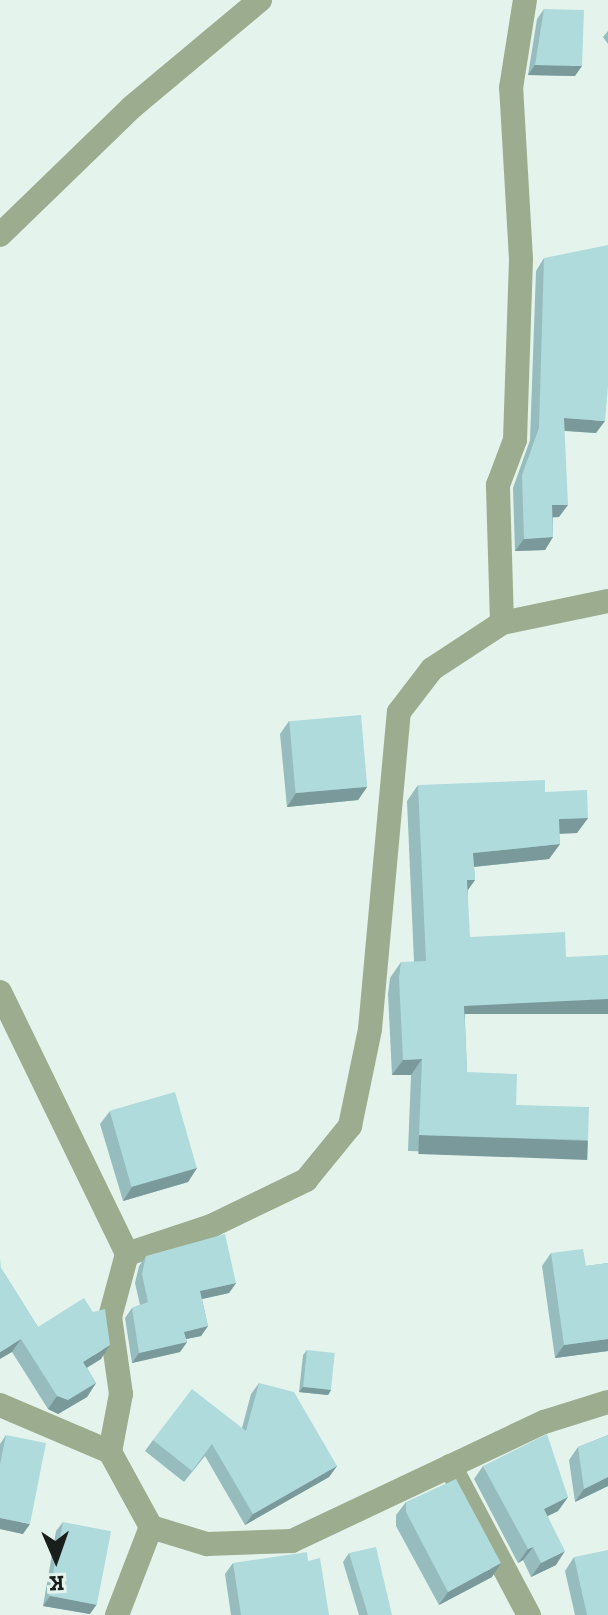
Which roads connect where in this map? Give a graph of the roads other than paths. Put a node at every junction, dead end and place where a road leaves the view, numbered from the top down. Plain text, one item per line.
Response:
1 (260, 0) edge
2 (525, 0) edge
3 (0, 235) edge
4 (608, 601) edge
5 (502, 623) junction
6 (0, 992) edge
7 (127, 1254) junction
8 (608, 1402) edge
9 (0, 1405) edge
10 (110, 1452) junction
11 (450, 1466) junction
12 (151, 1527) junction
13 (117, 1615) edge
14 (529, 1615) edge

1 - 3 street
2 - 5 street
4 - 5 street
5 - 7 street
6 - 7 street
7 - 10 street
8 - 11 street
9 - 10 street
10 - 12 street
11 - 12 street
11 - 14 street
12 - 13 street

